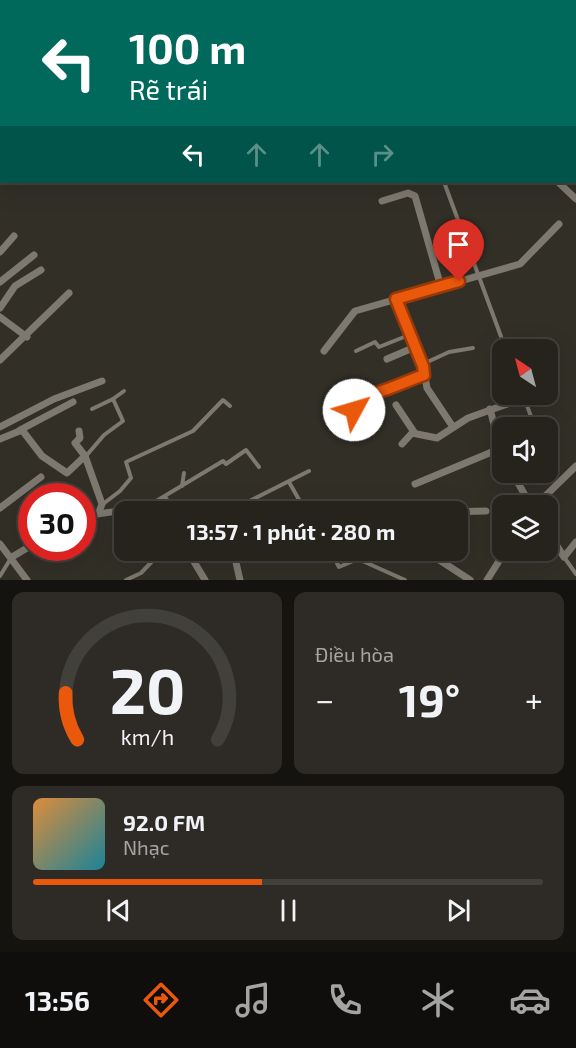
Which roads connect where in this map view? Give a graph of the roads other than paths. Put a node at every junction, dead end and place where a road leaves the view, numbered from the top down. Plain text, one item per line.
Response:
1 (444, 183) edge
2 (559, 183) edge
3 (576, 200) edge
4 (382, 201) dead end
5 (559, 224) dead end
6 (14, 236) dead end
7 (0, 252) edge
8 (34, 255) dead end
9 (41, 270) dead end
10 (478, 275) junction
11 (0, 282) edge
12 (441, 287) junction
13 (69, 293) dead end
14 (396, 299) junction
15 (0, 308) edge
16 (0, 317) edge
17 (410, 335) junction
18 (27, 337) junction
19 (502, 339) edge
20 (415, 347) junction
21 (473, 348) dead end
22 (324, 351) dead end
23 (356, 351) dead end
24 (387, 359) dead end
25 (0, 360) edge
26 (422, 364) junction
27 (424, 375) junction
28 (102, 381) dead end
29 (124, 391) dead end
30 (113, 399) junction
31 (73, 402) dead end
32 (396, 405) dead end
33 (500, 405) edge
34 (230, 406) dead end
35 (92, 409) dead end
36 (490, 409) junction
37 (334, 414) dead end
38 (492, 417) edge
39 (453, 426) junction
40 (0, 427) edge
41 (20, 430) junction
42 (79, 431) dead end
43 (414, 432) junction
44 (0, 439) edge
45 (402, 444) dead end
46 (492, 455) edge
47 (85, 456) junction
48 (576, 466) edge
49 (259, 467) dead end
50 (309, 471) dead end
51 (184, 473) dead end
52 (41, 477) dead end
53 (289, 482) junction
54 (415, 484) dead end
55 (556, 485) joint
56 (182, 486) junction
57 (545, 495) edge
58 (165, 497) junction
59 (159, 501) edge
60 (168, 501) edge
61 (250, 501) edge
62 (300, 501) edge
63 (0, 508) edge
64 (100, 508) junction
65 (96, 510) edge
66 (468, 511) edge
67 (486, 511) dead end
68 (114, 514) edge
69 (576, 543) edge
70 (0, 544) edge
71 (558, 548) edge
72 (18, 553) edge
73 (12, 557) junction
74 (564, 557) junction
75 (152, 561) edge
76 (194, 561) edge
77 (236, 561) edge
78 (336, 561) edge
79 (355, 561) edge
80 (360, 561) edge
81 (445, 561) edge
82 (499, 561) edge
83 (576, 574) edge
84 (0, 576) edge
85 (27, 580) edge
86 (126, 580) edge
87 (205, 580) edge
88 (240, 580) edge
89 (405, 580) edge
90 (470, 580) edge
91 (487, 580) edge

1 - 10 lane
2 - 3 street
4 - 12 street
5 - 10 street
6 - 7 street
8 - 11 street
9 - 15 street
10 - 12 street
10 - 19 lane
12 - 14 street
13 - 18 street
14 - 17 street
14 - 22 street
16 - 18 street
17 - 20 street
17 - 23 lane
18 - 25 street
20 - 24 street
20 - 26 street
21 - 26 lane
26 - 27 street
27 - 37 street
27 - 39 street
28 - 40 street
29 - 30 lane
30 - 35 lane
30 - 47 lane
31 - 41 street
32 - 43 street
33 - 36 street
34 - 64 lane
36 - 38 street
36 - 39 street
39 - 43 street
41 - 44 street
41 - 47 street
42 - 47 street
43 - 45 street
46 - 54 street
47 - 64 street
48 - 55 street
49 - 56 lane
50 - 53 lane
51 - 56 lane
52 - 63 street
53 - 61 lane
53 - 62 lane
55 - 57 street
56 - 58 lane
58 - 59 lane
58 - 60 lane
64 - 65 street
64 - 68 street
66 - 67 street
69 - 74 street
70 - 73 street
71 - 74 street
72 - 73 street
73 - 84 lane
73 - 85 street
74 - 83 lane
75 - 86 lane
76 - 87 street
77 - 88 street
78 - 79 lane
80 - 89 lane
81 - 90 street
82 - 91 street

